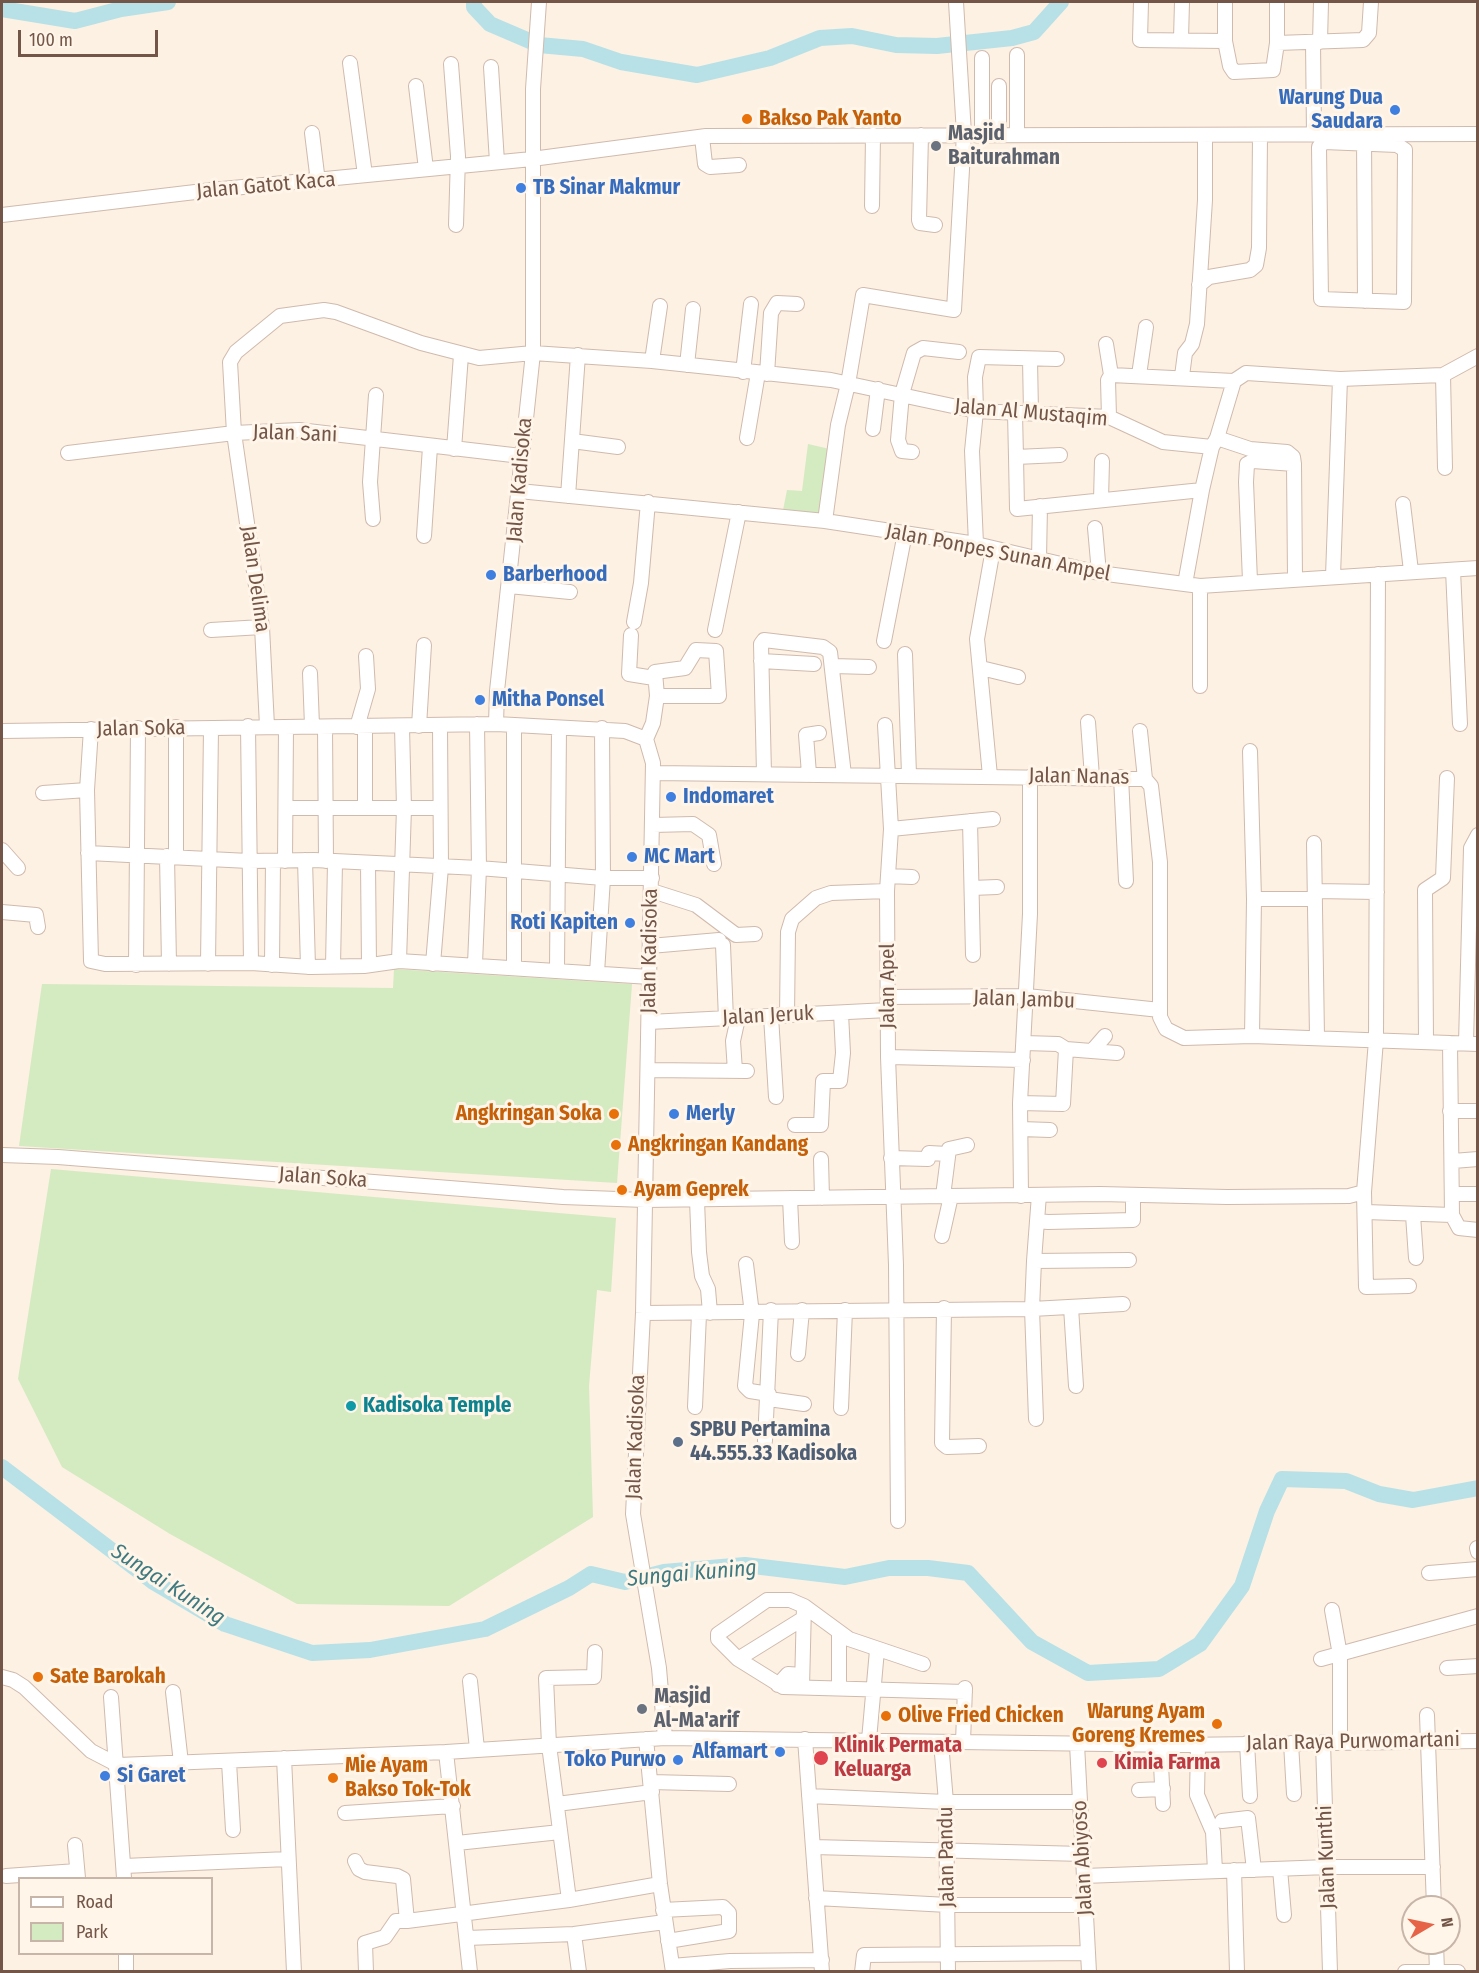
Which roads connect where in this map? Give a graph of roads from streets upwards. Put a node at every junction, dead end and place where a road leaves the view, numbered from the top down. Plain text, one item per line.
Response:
1 (539, 2) edge
2 (956, 2) edge
3 (1141, 2) edge
4 (1182, 2) edge
5 (1225, 2) edge
6 (1277, 2) edge
7 (1321, 2) edge
8 (1371, 2) edge
9 (1181, 39) junction
10 (1225, 40) junction
11 (1316, 42) junction
12 (1278, 43) junction
13 (1017, 55) dead end
14 (982, 58) dead end
15 (350, 63) dead end
16 (451, 64) dead end
17 (491, 67) dead end
18 (416, 86) dead end
19 (999, 86) dead end
20 (312, 133) dead end
21 (964, 134) junction
22 (982, 134) junction
23 (999, 134) junction
24 (1017, 134) junction
25 (1314, 134) junction
26 (1478, 134) edge
27 (873, 135) junction
28 (921, 135) junction
29 (1205, 136) junction
30 (1260, 136) junction
31 (702, 137) junction
32 (1364, 139) junction
33 (532, 159) junction
34 (497, 162) junction
35 (457, 165) junction
36 (739, 165) dead end
37 (426, 170) junction
38 (365, 175) junction
39 (318, 182) junction
40 (872, 206) dead end
41 (2, 215) edge
42 (456, 225) dead end
43 (935, 225) dead end
44 (1199, 285) junction
45 (1365, 301) junction
46 (751, 304) dead end
47 (797, 304) dead end
48 (660, 306) dead end
49 (693, 309) dead end
50 (1146, 327) dead end
51 (1106, 344) dead end
52 (959, 352) dead end
53 (533, 353) junction
54 (461, 355) junction
55 (578, 355) junction
56 (1478, 356) edge
57 (1030, 359) junction
58 (1057, 359) dead end
59 (652, 361) junction
60 (687, 365) junction
61 (743, 372) junction
62 (763, 374) junction
63 (1111, 375) junction
64 (1139, 375) junction
65 (1443, 375) junction
66 (1182, 376) junction
67 (1340, 379) junction
68 (1234, 381) junction
69 (848, 384) junction
70 (878, 389) junction
71 (902, 394) junction
72 (376, 395) dead end
73 (976, 411) junction
74 (1016, 412) junction
75 (1031, 413) junction
76 (1109, 417) junction
77 (873, 429) dead end
78 (234, 433) junction
79 (372, 438) junction
80 (747, 438) dead end
81 (572, 441) junction
82 (1215, 442) junction
83 (430, 447) junction
84 (618, 447) dead end
85 (454, 449) junction
86 (912, 452) dead end
87 (68, 453) dead end
88 (1060, 455) dead end
89 (521, 456) junction
90 (1016, 457) junction
91 (1102, 461) dead end
92 (1294, 464) junction
93 (1445, 468) dead end
94 (519, 490) junction
95 (1202, 490) junction
96 (568, 496) junction
97 (1101, 500) junction
98 (648, 502) junction
99 (1403, 504) dead end
100 (1040, 506) junction
101 (739, 512) junction
102 (373, 519) dead end
103 (825, 520) junction
104 (1095, 528) dead end
105 (905, 533) junction
106 (423, 536) dead end
107 (976, 544) junction
108 (993, 549) junction
109 (1039, 559) junction
110 (1478, 568) edge
111 (1453, 570) junction
112 (1411, 571) junction
113 (1099, 573) junction
114 (1378, 574) junction
115 (1333, 576) junction
116 (1295, 578) junction
117 (1250, 581) junction
118 (1185, 584) junction
119 (509, 586) junction
120 (1200, 586) junction
121 (570, 592) dead end
122 (262, 627) junction
123 (211, 630) dead end
124 (715, 630) dead end
125 (884, 641) dead end
126 (424, 645) dead end
127 (905, 654) dead end
128 (366, 656) dead end
129 (761, 661) junction
130 (814, 664) dead end
131 (833, 666) junction
132 (869, 667) dead end
133 (981, 668) junction
134 (310, 673) dead end
135 (1018, 677) dead end
136 (654, 678) junction
137 (1200, 686) dead end
138 (657, 696) junction
139 (1088, 722) dead end
140 (477, 724) junction
141 (496, 724) junction
142 (1460, 724) dead end
143 (885, 725) dead end
144 (248, 726) junction
145 (267, 726) junction
146 (318, 726) junction
147 (419, 726) junction
148 (440, 726) junction
149 (176, 727) junction
150 (361, 727) junction
151 (402, 727) junction
152 (514, 727) junction
153 (138, 728) junction
154 (211, 728) junction
155 (286, 728) junction
156 (559, 728) junction
157 (602, 728) junction
158 (91, 729) junction
159 (2, 731) edge
160 (1140, 731) dead end
161 (819, 733) dead end
162 (646, 739) junction
163 (1250, 751) dead end
164 (654, 772) junction
165 (764, 774) junction
166 (809, 774) junction
167 (844, 775) junction
168 (888, 775) junction
169 (909, 775) junction
170 (990, 776) junction
171 (1030, 777) junction
172 (1092, 777) junction
173 (1121, 777) junction
174 (1447, 777) dead end
175 (1145, 779) junction
176 (87, 790) junction
177 (43, 793) dead end
178 (324, 807) junction
179 (365, 807) junction
180 (286, 808) junction
181 (404, 808) junction
182 (440, 808) junction
183 (993, 819) dead end
184 (970, 821) junction
185 (653, 825) junction
186 (891, 829) junction
187 (1478, 835) edge
188 (1314, 843) dead end
189 (2, 850) edge
190 (88, 853) junction
191 (138, 854) junction
192 (171, 856) junction
193 (208, 859) junction
194 (305, 860) junction
195 (249, 861) junction
196 (279, 861) junction
197 (331, 862) junction
198 (368, 864) junction
199 (714, 864) dead end
200 (403, 866) junction
201 (441, 867) junction
202 (18, 868) dead end
203 (479, 868) junction
204 (516, 872) junction
205 (559, 875) junction
206 (888, 876) junction
207 (912, 877) dead end
208 (603, 878) junction
209 (1126, 882) dead end
210 (652, 885) junction
211 (997, 887) dead end
212 (972, 888) junction
213 (888, 891) junction
214 (1377, 892) junction
215 (1315, 895) junction
216 (1254, 899) junction
217 (2, 912) edge
218 (38, 927) dead end
219 (755, 934) dead end
220 (650, 945) junction
221 (973, 955) dead end
222 (399, 961) junction
223 (251, 963) junction
224 (1472, 963) edge
225 (169, 964) junction
226 (208, 964) junction
227 (433, 964) junction
228 (475, 964) junction
229 (136, 965) junction
230 (272, 965) junction
231 (369, 965) junction
232 (333, 966) junction
233 (514, 966) junction
234 (308, 967) junction
235 (557, 969) junction
236 (597, 973) junction
237 (650, 977) junction
238 (1027, 996) junction
239 (888, 1004) junction
240 (1160, 1010) junction
241 (841, 1013) junction
242 (771, 1016) junction
243 (786, 1016) junction
244 (732, 1018) junction
245 (649, 1022) junction
246 (1106, 1036) dead end
247 (1252, 1036) junction
248 (1317, 1037) junction
249 (1376, 1040) junction
250 (1426, 1041) junction
251 (1024, 1043) junction
252 (1450, 1043) junction
253 (1472, 1044) edge
254 (1066, 1049) junction
255 (1092, 1051) junction
256 (1117, 1053) dead end
257 (888, 1058) junction
258 (1023, 1060) junction
259 (648, 1070) junction
260 (776, 1097) dead end
261 (1020, 1103) junction
262 (1450, 1111) junction
263 (1478, 1112) edge
264 (795, 1125) dead end
265 (1021, 1130) junction
266 (1050, 1130) dead end
267 (967, 1146) dead end
268 (947, 1154) junction
269 (2, 1155) edge
270 (891, 1158) junction
271 (821, 1159) dead end
272 (1478, 1159) edge
273 (1453, 1161) junction
274 (1364, 1192) junction
275 (1453, 1194) junction
276 (1478, 1194) edge
277 (1039, 1195) junction
278 (1134, 1195) junction
279 (892, 1196) junction
280 (947, 1196) junction
281 (1021, 1196) junction
282 (822, 1197) junction
283 (790, 1198) junction
284 (645, 1200) junction
285 (697, 1200) junction
286 (1366, 1212) junction
287 (1413, 1215) junction
288 (1452, 1215) junction
289 (1037, 1221) junction
290 (1478, 1230) edge
291 (942, 1236) dead end
292 (792, 1242) dead end
293 (1416, 1258) dead end
294 (1129, 1260) dead end
295 (1034, 1261) junction
296 (746, 1263) dead end
297 (1409, 1286) dead end
298 (1123, 1304) dead end
299 (1071, 1307) junction
300 (944, 1308) junction
301 (896, 1309) junction
302 (1032, 1309) junction
303 (771, 1310) junction
304 (802, 1310) junction
305 (845, 1310) junction
306 (643, 1313) junction
307 (704, 1313) junction
308 (752, 1314) junction
309 (798, 1354) dead end
310 (1076, 1386) dead end
311 (769, 1396) junction
312 (804, 1404) dead end
313 (695, 1407) dead end
314 (841, 1408) dead end
315 (1036, 1419) dead end
316 (765, 1441) dead end
317 (979, 1446) dead end
318 (898, 1521) dead end
319 (1478, 1569) edge
320 (1429, 1573) dead end
321 (1332, 1610) dead end
322 (804, 1612) junction
323 (1478, 1616) edge
324 (839, 1633) junction
325 (877, 1650) junction
326 (595, 1652) dead end
327 (1340, 1655) junction
328 (738, 1659) junction
329 (1321, 1659) dead end
330 (923, 1664) dead end
331 (1478, 1666) edge
332 (1447, 1668) dead end
333 (2, 1677) edge
334 (470, 1681) dead end
335 (802, 1681) junction
336 (839, 1688) junction
337 (872, 1689) junction
338 (173, 1692) dead end
339 (111, 1697) dead end
340 (1427, 1715) dead end
341 (665, 1738) junction
342 (646, 1739) junction
343 (805, 1739) junction
344 (869, 1740) junction
345 (1428, 1741) junction
346 (1478, 1741) edge
347 (941, 1742) junction
348 (963, 1742) junction
349 (1323, 1742) junction
350 (1340, 1742) junction
351 (1247, 1743) junction
352 (1291, 1743) junction
353 (1077, 1744) junction
354 (549, 1745) junction
355 (1160, 1745) junction
356 (1198, 1745) junction
357 (477, 1749) junction
358 (446, 1752) junction
359 (284, 1758) junction
360 (229, 1762) junction
361 (181, 1763) junction
362 (118, 1765) junction
363 (729, 1784) dead end
364 (651, 1787) junction
365 (1162, 1789) junction
366 (1139, 1790) dead end
367 (1294, 1794) dead end
368 (809, 1796) junction
369 (1251, 1796) dead end
370 (946, 1802) junction
371 (1080, 1802) junction
372 (557, 1804) junction
373 (1163, 1804) dead end
374 (453, 1806) junction
375 (345, 1813) dead end
376 (1222, 1821) dead end
377 (233, 1830) dead end
378 (560, 1832) junction
379 (457, 1843) junction
380 (75, 1845) dead end
381 (813, 1847) junction
382 (946, 1853) junction
383 (1083, 1854) junction
384 (288, 1859) junction
385 (355, 1861) dead end
386 (1328, 1867) junction
387 (1433, 1867) junction
388 (1280, 1869) junction
389 (1234, 1870) junction
390 (1254, 1870) junction
391 (1215, 1871) junction
392 (124, 1872) edge
393 (77, 1875) edge
394 (6, 1876) dead end
395 (1084, 1876) junction
396 (660, 1884) junction
397 (1434, 1895) edge
398 (816, 1898) junction
399 (569, 1900) junction
400 (948, 1905) junction
401 (1085, 1905) junction
402 (465, 1915) junction
403 (1284, 1915) dead end
404 (664, 1916) junction
405 (407, 1921) junction
406 (574, 1934) junction
407 (467, 1938) junction
408 (668, 1941) junction
409 (1088, 1953) junction
410 (126, 1955) edge
411 (948, 1955) junction
412 (1436, 1955) edge
413 (822, 1966) edge
414 (673, 1969) edge
415 (126, 1971) edge
416 (294, 1971) edge
417 (366, 1971) edge
418 (470, 1971) edge
419 (579, 1971) edge
420 (861, 1971) edge
421 (948, 1971) edge
422 (1089, 1971) edge
423 (1237, 1971) edge
424 (1330, 1971) edge
425 (1405, 1971) edge
426 (1437, 1971) edge
427 (1458, 1971) edge

1 - 33 street, Jalan Kadisoka
2 - 21 street
3 - 9 street
4 - 9 street
5 - 10 street
6 - 12 street
7 - 11 street
8 - 11 street
9 - 10 street
10 - 12 street
11 - 12 street
11 - 25 street
13 - 24 street
14 - 22 street
15 - 38 street
16 - 35 street
17 - 34 street
18 - 37 street
19 - 23 street
20 - 39 street
21 - 22 street, Jalan Gatot Kaca
21 - 28 street, Jalan Gatot Kaca
21 - 69 street
22 - 23 street, Jalan Gatot Kaca
23 - 24 street, Jalan Gatot Kaca
24 - 29 street, Jalan Gatot Kaca
25 - 30 street, Jalan Gatot Kaca
25 - 32 street, Jalan Gatot Kaca
26 - 32 street
27 - 28 street, Jalan Gatot Kaca
27 - 31 street, Jalan Gatot Kaca
27 - 40 street
28 - 43 street
29 - 30 street, Jalan Gatot Kaca
29 - 44 street
30 - 44 street
31 - 33 street, Jalan Gatot Kaca
31 - 36 street
32 - 45 street
32 - 45 street
32 - 45 street
33 - 34 street, Jalan Gatot Kaca
33 - 53 street, Jalan Kadisoka
34 - 35 street, Jalan Gatot Kaca
35 - 37 street, Jalan Gatot Kaca
35 - 42 street
37 - 38 street, Jalan Gatot Kaca
38 - 39 street, Jalan Gatot Kaca
39 - 41 street, Jalan Gatot Kaca
44 - 66 street
46 - 61 street
47 - 62 street
48 - 59 street
49 - 60 street
50 - 64 street
51 - 63 street
52 - 71 street
53 - 54 street, Jalan Al Mustaqim
53 - 55 street, Jalan Al Mustaqim
53 - 89 street, Jalan Kadisoka
54 - 78 street, Jalan Delima
54 - 85 street
55 - 59 street, Jalan Al Mustaqim
55 - 81 street
56 - 65 street
57 - 58 street
57 - 73 street
57 - 75 street
59 - 60 street, Jalan Al Mustaqim
60 - 61 street, Jalan Al Mustaqim
61 - 62 street, Jalan Al Mustaqim
62 - 69 street, Jalan Al Mustaqim
62 - 80 street
63 - 64 street
63 - 76 street
64 - 66 street
65 - 67 street
65 - 93 street
66 - 68 street
67 - 68 street
67 - 115 street
68 - 82 street
69 - 70 street, Jalan Al Mustaqim
69 - 103 street
70 - 71 street, Jalan Al Mustaqim
70 - 77 street
71 - 73 street, Jalan Al Mustaqim
71 - 86 street
72 - 79 street
73 - 74 street, Jalan Al Mustaqim
73 - 107 street
74 - 75 street, Jalan Al Mustaqim
74 - 90 street
75 - 76 street, Jalan Al Mustaqim
76 - 82 street, Jalan Al Mustaqim
78 - 79 street, Jalan Sani
78 - 87 street, Jalan Sani
78 - 122 street, Jalan Delima
79 - 83 street, Jalan Sani
79 - 102 street
81 - 84 street
81 - 96 street
82 - 92 street, Jalan Al Mustaqim
82 - 95 street
83 - 85 street, Jalan Sani
83 - 106 street
85 - 89 street, Jalan Sani
88 - 90 street
89 - 94 street, Jalan Kadisoka
90 - 100 street
91 - 97 street
92 - 116 street
92 - 117 street
94 - 96 street, Jalan Ponpes Sunan Ampel
94 - 119 street, Jalan Kadisoka
95 - 97 street
95 - 118 street
96 - 98 street, Jalan Ponpes Sunan Ampel
97 - 100 street
98 - 101 street, Jalan Ponpes Sunan Ampel
98 - 136 street
99 - 112 street
100 - 109 street
101 - 103 street, Jalan Ponpes Sunan Ampel
101 - 124 street
103 - 105 street, Jalan Ponpes Sunan Ampel
104 - 113 street
105 - 107 street, Jalan Ponpes Sunan Ampel
105 - 125 street
107 - 108 street, Jalan Ponpes Sunan Ampel
108 - 109 street, Jalan Ponpes Sunan Ampel
108 - 133 street
109 - 113 street, Jalan Ponpes Sunan Ampel
110 - 111 street, Jalan Ponpes Sunan Ampel
111 - 112 street, Jalan Ponpes Sunan Ampel
111 - 142 street
112 - 114 street, Jalan Ponpes Sunan Ampel
113 - 118 street, Jalan Ponpes Sunan Ampel
114 - 115 street, Jalan Ponpes Sunan Ampel
114 - 214 street
115 - 116 street, Jalan Ponpes Sunan Ampel
116 - 117 street, Jalan Ponpes Sunan Ampel
117 - 120 street, Jalan Ponpes Sunan Ampel
118 - 120 street, Jalan Ponpes Sunan Ampel
119 - 121 street
119 - 141 street, Jalan Kadisoka
120 - 137 street
122 - 123 street
122 - 145 street, Jalan Delima
126 - 147 street
127 - 169 street
128 - 150 street
129 - 130 street
129 - 131 street
129 - 165 street
131 - 132 street
131 - 167 street
133 - 135 street
133 - 170 street
134 - 146 street
136 - 138 street
136 - 138 street
138 - 162 street
139 - 172 street
140 - 141 street, Jalan Soka
140 - 148 street, Jalan Soka
140 - 203 street
141 - 152 street
143 - 168 street, Jalan Apel
144 - 145 street, Jalan Soka
144 - 154 street, Jalan Soka
144 - 195 street
145 - 155 street, Jalan Soka
146 - 150 street, Jalan Soka
146 - 155 street, Jalan Soka
146 - 178 street
147 - 148 street, Jalan Soka
147 - 151 street, Jalan Soka
148 - 182 street
149 - 153 street, Jalan Soka
149 - 154 street, Jalan Soka
149 - 192 street
150 - 151 street, Jalan Soka
150 - 179 street
151 - 181 street
152 - 156 street
152 - 204 street
153 - 158 street, Jalan Soka
153 - 191 street
154 - 193 street
155 - 180 street
156 - 157 street
156 - 205 street
157 - 162 street
157 - 208 street
158 - 159 street, Jalan Soka
158 - 176 street
160 - 175 street
161 - 166 street
162 - 164 street, Jalan Kadisoka
163 - 216 street
164 - 165 street, Jalan Nanas
164 - 185 street, Jalan Kadisoka
165 - 166 street, Jalan Nanas
166 - 167 street, Jalan Nanas
167 - 168 street, Jalan Nanas
168 - 169 street, Jalan Nanas
168 - 186 street, Jalan Apel
169 - 170 street, Jalan Nanas
170 - 171 street, Jalan Nanas
171 - 172 street, Jalan Nanas
171 - 238 street
172 - 173 street, Jalan Nanas
173 - 175 street, Jalan Nanas
173 - 209 street
174 - 250 street
175 - 240 street, Jalan Nanas
176 - 177 street
176 - 190 street
178 - 179 street
178 - 180 street
178 - 197 street
179 - 181 street
180 - 196 street
181 - 182 street
181 - 200 street
182 - 201 street
183 - 184 street
184 - 186 street
184 - 212 street
185 - 199 street
185 - 210 street, Jalan Kadisoka
186 - 206 street, Jalan Apel
187 - 224 street
188 - 215 street
189 - 202 street
190 - 191 street
190 - 229 street
191 - 192 street
191 - 229 street
192 - 193 street
192 - 225 street
193 - 195 street
193 - 226 street
194 - 196 street
194 - 197 street
194 - 234 street
195 - 196 street
195 - 223 street
196 - 230 street
197 - 198 street
197 - 232 street
198 - 200 street
198 - 231 street
200 - 201 street
200 - 222 street
201 - 203 street
201 - 227 street
203 - 204 street
203 - 228 street
204 - 205 street
204 - 233 street
205 - 208 street
205 - 235 street
206 - 207 street
206 - 213 street, Jalan Apel
208 - 210 street
208 - 236 street
210 - 219 street
210 - 220 street, Jalan Kadisoka
211 - 212 street
212 - 221 street
213 - 239 street, Jalan Apel
213 - 243 street
214 - 215 street
214 - 249 street
215 - 216 street
215 - 248 street
216 - 247 street
217 - 218 street
220 - 237 street, Jalan Kadisoka
220 - 244 street
222 - 227 street
222 - 231 street
223 - 226 street
223 - 230 street
224 - 253 street
225 - 226 street
225 - 229 street
227 - 228 street
228 - 233 street
230 - 234 street
231 - 232 street
232 - 234 street
233 - 235 street
235 - 236 street
236 - 237 street
237 - 245 street, Jalan Kadisoka
238 - 239 street, Jalan Jambu
238 - 240 street, Jalan Jambu
238 - 251 street
239 - 241 street, Jalan Jeruk
239 - 257 street, Jalan Apel
240 - 247 street
241 - 243 street, Jalan Jeruk
241 - 264 street
242 - 243 street, Jalan Jeruk
242 - 244 street, Jalan Jeruk
242 - 260 street
244 - 245 street, Jalan Jeruk
244 - 259 street
245 - 259 street, Jalan Kadisoka
246 - 255 street
247 - 248 street
248 - 249 street
249 - 250 street
249 - 274 street
250 - 252 street
251 - 254 street
251 - 258 street
252 - 253 street
252 - 262 street
254 - 255 street
254 - 261 street
255 - 256 street
257 - 258 street
257 - 270 street, Jalan Apel
258 - 261 street
259 - 284 street, Jalan Kadisoka
261 - 265 street
262 - 263 street
262 - 273 street
265 - 266 street
265 - 281 street
267 - 268 street
268 - 270 street
268 - 280 street
269 - 284 street, Jalan Soka
270 - 279 street, Jalan Apel
271 - 282 street
272 - 273 street
273 - 275 street
274 - 278 street, Jalan Soka
274 - 286 street
275 - 276 street
275 - 288 street
277 - 278 street, Jalan Soka
277 - 281 street, Jalan Soka
277 - 289 street
278 - 289 street
279 - 280 street, Jalan Soka
279 - 282 street, Jalan Soka
279 - 301 street, Jalan Apel
280 - 281 street, Jalan Soka
280 - 291 street
282 - 283 street, Jalan Soka
283 - 285 street, Jalan Soka
283 - 292 street
284 - 285 street, Jalan Soka
284 - 306 street, Jalan Kadisoka
285 - 307 street
286 - 287 street
286 - 297 street
287 - 288 street
287 - 293 street
288 - 290 street
289 - 295 street
294 - 295 street
295 - 302 street
296 - 308 street
298 - 299 street
299 - 302 street
299 - 310 street
300 - 301 street
300 - 302 street
300 - 317 street
301 - 305 street
301 - 318 street, Jalan Apel
302 - 315 street
303 - 304 street
303 - 308 street
303 - 311 street
304 - 305 street
304 - 309 street
305 - 314 street
306 - 307 street
306 - 341 street, Jalan Kadisoka
307 - 308 street
307 - 313 street
308 - 311 street
311 - 312 street
311 - 316 street
319 - 320 street
321 - 327 street
322 - 324 street
322 - 328 street
322 - 328 street
322 - 335 street
323 - 327 street
324 - 325 street
324 - 336 street
325 - 330 street
325 - 337 street
326 - 354 street
327 - 329 street
327 - 350 street
328 - 335 street
331 - 332 street
333 - 362 street, Jalan Raya Purwomartani
334 - 357 street
335 - 336 street
336 - 337 street
337 - 344 street
337 - 348 street
338 - 361 street
339 - 362 street
340 - 345 street
341 - 342 street, Jalan Raya Purwomartani
341 - 343 street, Jalan Raya Purwomartani
342 - 354 street, Jalan Raya Purwomartani
342 - 364 street
343 - 344 street, Jalan Raya Purwomartani
343 - 368 street
344 - 347 street, Jalan Raya Purwomartani
345 - 346 street, Jalan Raya Purwomartani
345 - 350 street, Jalan Raya Purwomartani
345 - 387 street
347 - 348 street, Jalan Raya Purwomartani
347 - 370 street, Jalan Pandu
348 - 353 street, Jalan Raya Purwomartani
349 - 350 street, Jalan Raya Purwomartani
349 - 352 street, Jalan Raya Purwomartani
349 - 386 street, Jalan Kunthi
351 - 352 street, Jalan Raya Purwomartani
351 - 356 street, Jalan Raya Purwomartani
351 - 369 street
352 - 367 street
353 - 355 street, Jalan Raya Purwomartani
353 - 371 street, Jalan Abiyoso
354 - 357 street, Jalan Raya Purwomartani
354 - 372 street
355 - 356 street, Jalan Raya Purwomartani
355 - 365 street
356 - 391 street
357 - 358 street, Jalan Raya Purwomartani
358 - 359 street, Jalan Raya Purwomartani
358 - 374 street
359 - 360 street, Jalan Raya Purwomartani
359 - 384 street
360 - 361 street, Jalan Raya Purwomartani
360 - 377 street
361 - 362 street, Jalan Raya Purwomartani
362 - 392 street
363 - 364 street
364 - 372 street
364 - 396 street
365 - 366 street
365 - 373 street
368 - 370 street
368 - 381 street
370 - 371 street
370 - 382 street, Jalan Pandu
371 - 383 street, Jalan Abiyoso
372 - 378 street
374 - 375 street
374 - 379 street
376 - 390 street
378 - 379 street
378 - 399 street
379 - 402 street
380 - 393 street
381 - 382 street
381 - 398 street
382 - 383 street
382 - 400 street, Jalan Pandu
383 - 395 street, Jalan Abiyoso
384 - 392 street
384 - 416 street
385 - 405 street
386 - 387 street
386 - 388 street
386 - 424 street, Jalan Kunthi
387 - 397 street
388 - 390 street
388 - 403 street
389 - 390 street
389 - 391 street
389 - 423 street
391 - 395 street
393 - 394 street
395 - 401 street, Jalan Abiyoso
396 - 399 street
396 - 404 street
398 - 400 street
398 - 413 street
399 - 402 street
400 - 401 street
400 - 411 street, Jalan Pandu
401 - 409 street, Jalan Abiyoso
402 - 405 street
402 - 407 street
404 - 406 street
404 - 408 street
404 - 408 street
405 - 417 street
406 - 407 street
406 - 419 street
407 - 418 street
408 - 414 street
409 - 411 street
409 - 422 street, Jalan Abiyoso
410 - 415 street
411 - 420 street
411 - 421 street, Jalan Pandu
412 - 426 street
413 - 414 street
425 - 426 street
426 - 427 street

